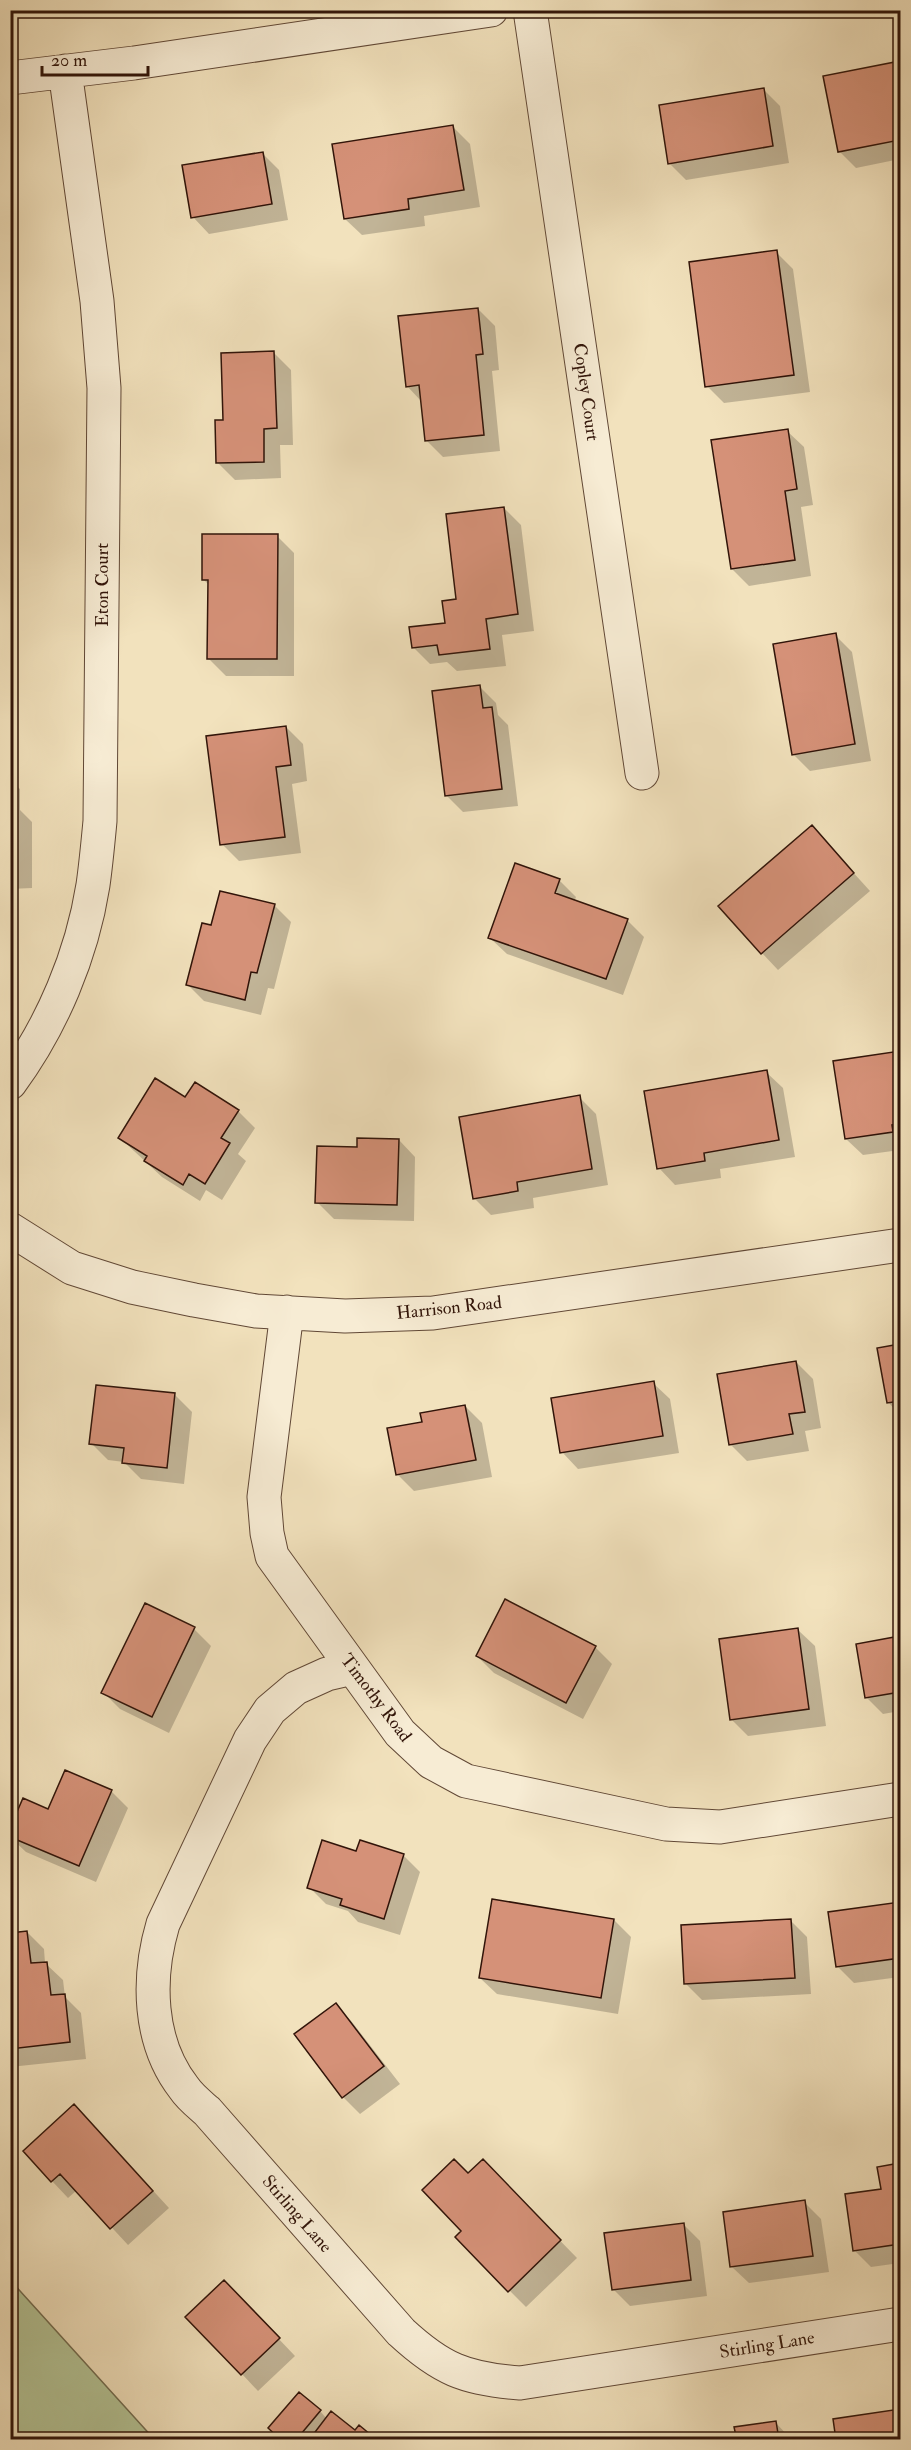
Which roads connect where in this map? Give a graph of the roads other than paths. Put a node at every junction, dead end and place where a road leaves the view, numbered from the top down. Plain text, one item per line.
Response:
1 (491, 10) edge
2 (530, 10) edge
3 (65, 71) junction
4 (10, 78) edge
5 (642, 773) dead end
6 (10, 1083) edge
7 (10, 1228) edge
8 (900, 1245) edge
9 (287, 1312) junction
10 (353, 1668) junction
11 (900, 1799) edge
12 (900, 2325) edge

1 - 3 street
2 - 5 street, Copley Court
3 - 4 street
3 - 6 street, Eton Court
7 - 9 street, Harrison Road
8 - 9 street, Harrison Road
9 - 10 street, Timothy Road
10 - 11 street, Timothy Road
10 - 12 street, Stirling Lane

